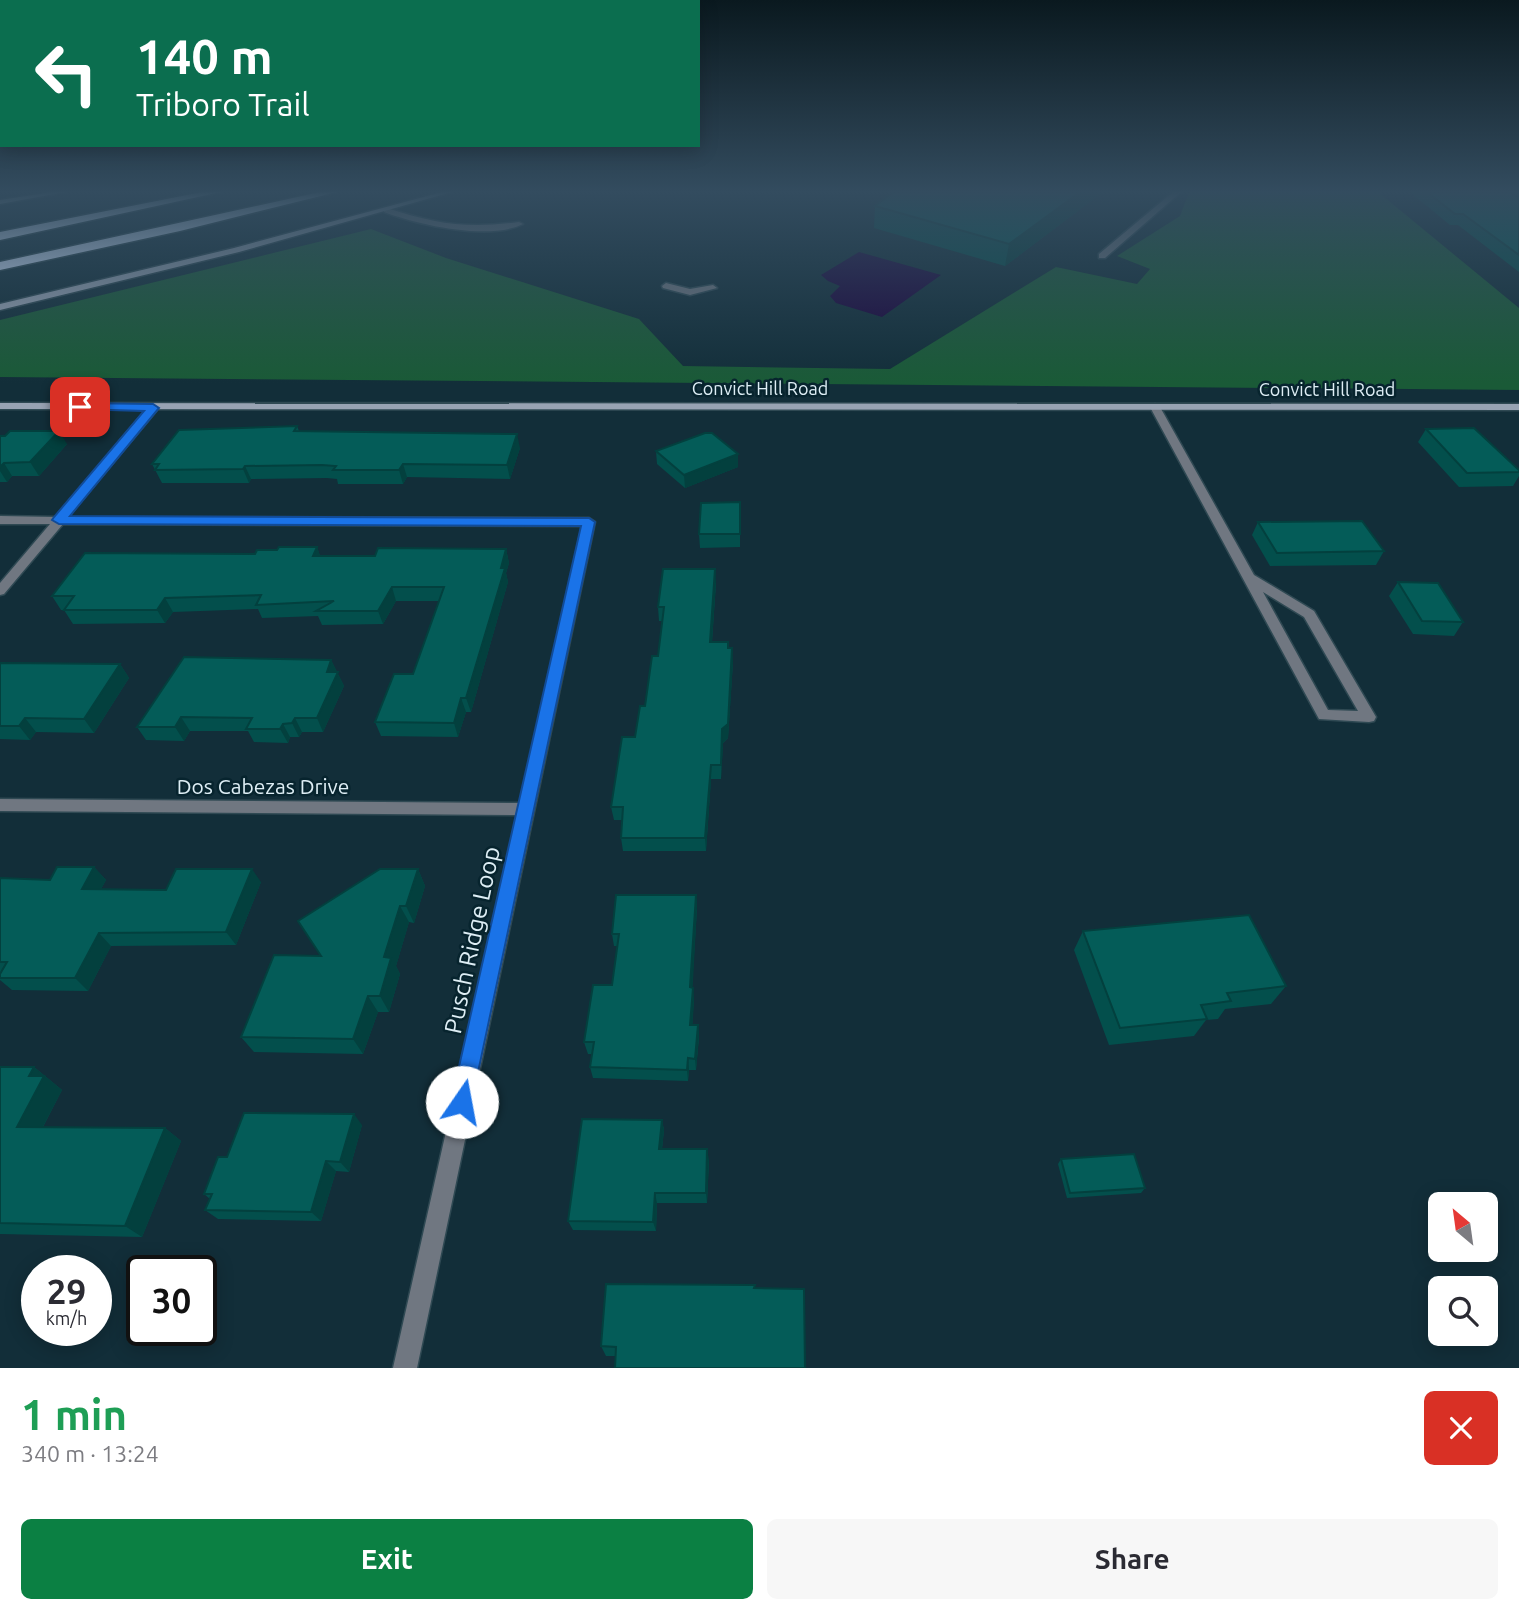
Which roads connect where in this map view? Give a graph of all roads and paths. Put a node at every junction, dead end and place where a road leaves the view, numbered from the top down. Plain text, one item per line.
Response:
1 (46, 256) edge
2 (212, 256) edge
3 (0, 266) edge
4 (666, 286) dead end
5 (713, 289) dead end
6 (0, 307) edge
7 (0, 405) edge
8 (1155, 407) junction
9 (1519, 407) edge
10 (153, 408) junction
11 (0, 520) edge
12 (59, 520) junction
13 (1249, 578) junction
14 (0, 591) edge
15 (0, 805) edge
16 (525, 809) junction
17 (405, 1368) edge

1 - 3 highway
2 - 6 street
4 - 5 street
7 - 10 street, Convict Hill Road
8 - 9 street, Convict Hill Road
8 - 10 street, Convict Hill Road
8 - 13 street
10 - 12 street
11 - 12 street
12 - 14 street
12 - 16 street, Pusch Ridge Loop
13 - 13 street
15 - 16 street, Dos Cabezas Drive
16 - 17 street, Pusch Ridge Loop

